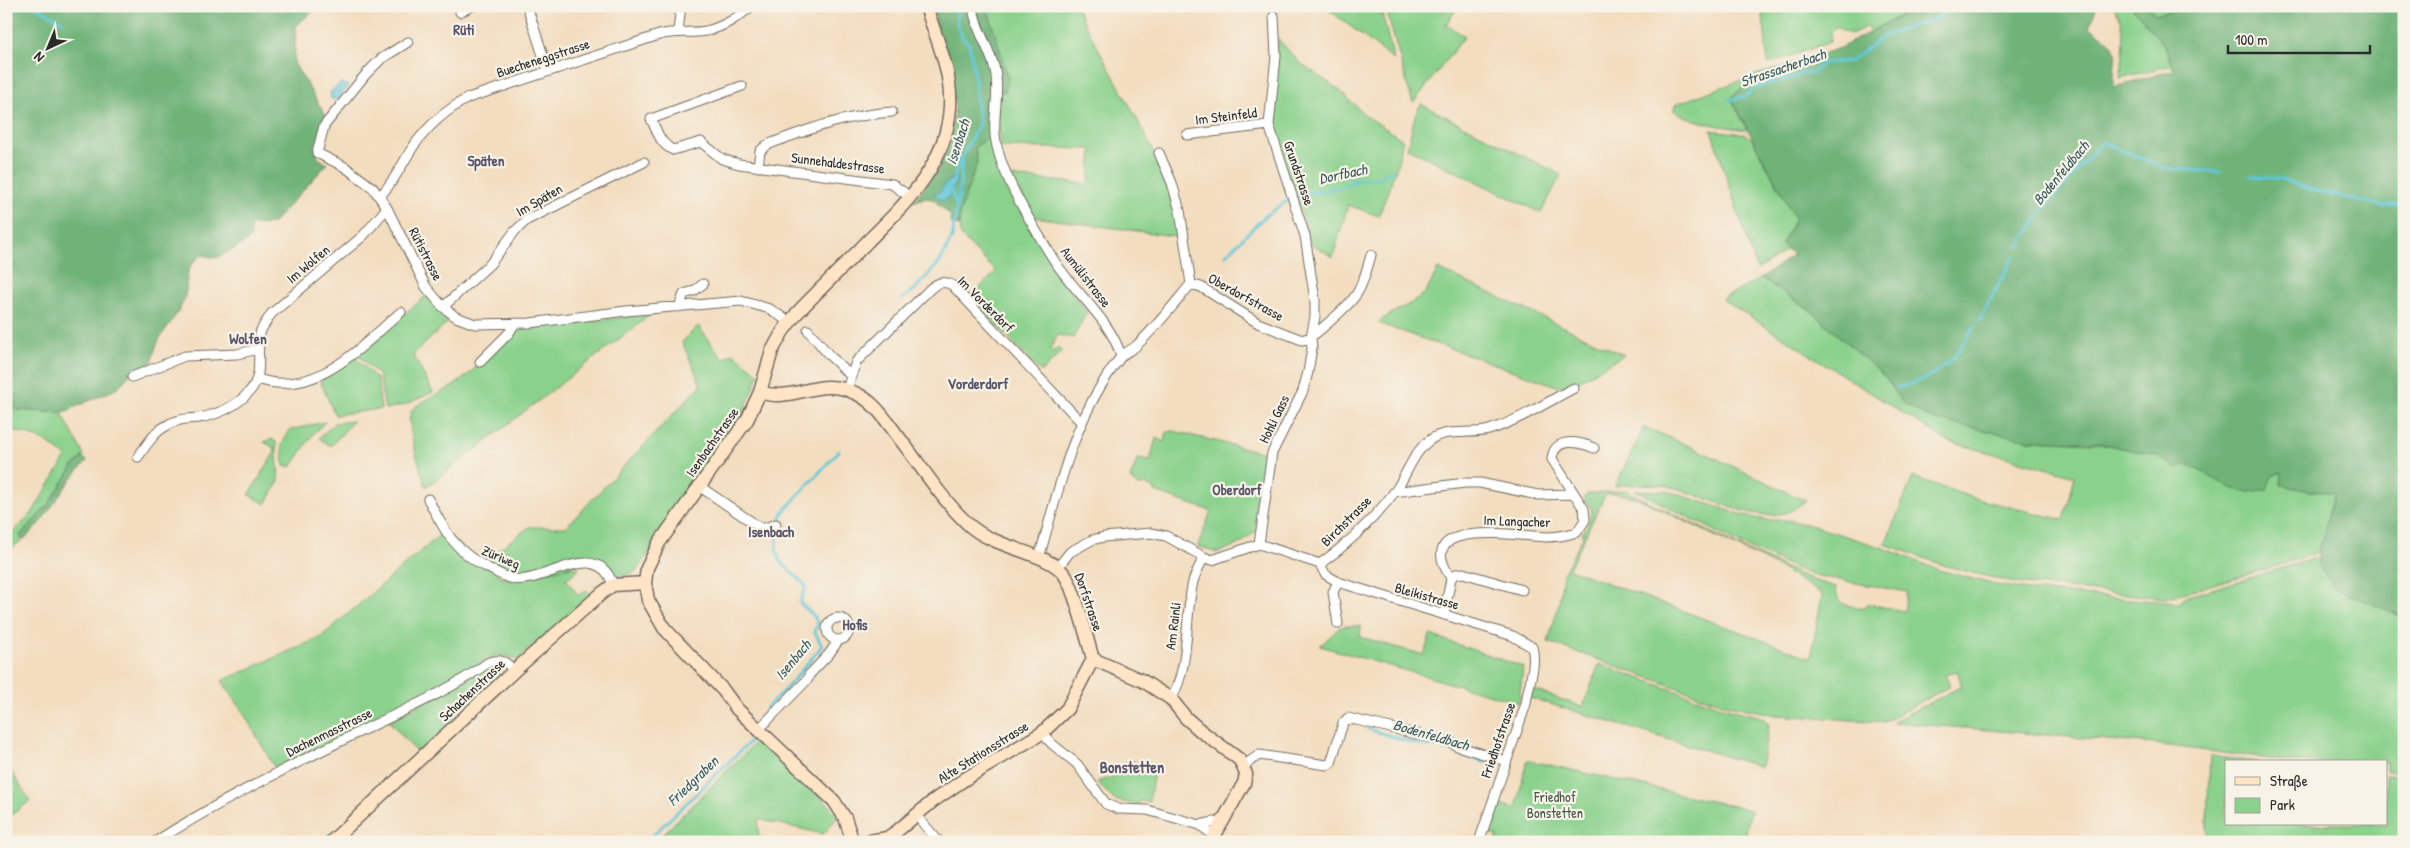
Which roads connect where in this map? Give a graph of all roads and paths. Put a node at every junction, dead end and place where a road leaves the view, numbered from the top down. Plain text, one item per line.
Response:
1 (472, 6) edge
2 (528, 6) edge
3 (680, 6) edge
4 (752, 6) edge
5 (926, 6) edge
6 (973, 6) edge
7 (460, 12) dead end
8 (1274, 16) dead end
9 (678, 31) junction
10 (408, 42) dead end
11 (548, 71) junction
12 (742, 86) dead end
13 (892, 112) dead end
14 (1269, 125) junction
15 (1187, 135) dead end
16 (1159, 153) dead end
17 (644, 162) dead end
18 (758, 166) junction
19 (380, 196) junction
20 (910, 197) junction
21 (387, 208) junction
22 (1371, 255) dead end
23 (703, 284) dead end
24 (1191, 284) junction
25 (443, 307) junction
26 (679, 307) junction
27 (401, 312) dead end
28 (789, 322) junction
29 (515, 323) junction
30 (808, 330) dead end
31 (1311, 337) junction
32 (258, 349) junction
33 (1121, 356) junction
34 (480, 362) dead end
35 (851, 376) junction
36 (132, 377) dead end
37 (258, 379) junction
38 (1574, 388) dead end
39 (847, 389) junction
40 (760, 392) junction
41 (1081, 422) junction
42 (1594, 448) dead end
43 (138, 457) dead end
44 (699, 486) junction
45 (1394, 492) junction
46 (1574, 494) junction
47 (428, 499) dead end
48 (776, 524) dead end
49 (1259, 544) junction
50 (1204, 557) junction
51 (1039, 558) junction
52 (1320, 564) junction
53 (1058, 567) junction
54 (1451, 578) junction
55 (1338, 582) junction
56 (645, 583) junction
57 (613, 585) junction
58 (1522, 590) dead end
59 (1444, 615) junction
60 (1338, 624) dead end
61 (838, 641) dead end
62 (1532, 647) joint
63 (1093, 660) junction
64 (514, 670) junction
65 (1171, 699) junction
66 (759, 729) junction
67 (1042, 733) junction
68 (1506, 761) junction
69 (1244, 766) junction
70 (916, 815) junction
71 (1220, 822) junction
72 (1200, 825) junction
73 (1213, 839) edge
74 (155, 842) edge
75 (331, 842) edge
76 (853, 842) edge
77 (864, 842) edge
78 (939, 842) edge
79 (1479, 842) edge

1 - 7 street
2 - 11 street
3 - 9 street
4 - 9 street, Buecheneggstrasse
5 - 20 street, Isenbachstrasse
6 - 33 street, Aumülistrasse
8 - 14 street, Grundstrasse
9 - 11 street, Buecheneggstrasse
10 - 19 street, Rütistrasse
11 - 19 street, Buecheneggstrasse
12 - 18 street, Sunnehaldestrasse
13 - 18 street, Sunnehaldestrasse
14 - 15 street, Im Steinfeld
14 - 31 street, Grundstrasse
16 - 24 street
17 - 25 street, Im Späten
18 - 20 street, Sunnehaldestrasse
19 - 21 street, Rütistrasse
20 - 28 street, Isenbachstrasse
21 - 25 street, Rütistrasse
21 - 32 street, Im Wolfen
22 - 31 street
23 - 26 street
24 - 31 street, Oberdorfstrasse
24 - 33 street, Oberdorfstrasse
25 - 29 street, Rütistrasse
26 - 28 street, Rütistrasse
26 - 29 street, Rütistrasse
27 - 37 street
28 - 40 street, Isenbachstrasse
29 - 34 street
30 - 35 street
31 - 49 street, Hohli Gass
32 - 36 street
32 - 37 street, Im Wolfen
33 - 41 street
35 - 39 street
35 - 41 street, Im Vorderdorf
37 - 43 street
38 - 45 street, Birchstrasse
39 - 40 street, Dorfstrasse
39 - 51 street, Dorfstrasse
40 - 44 street, Isenbachstrasse
41 - 51 street
42 - 46 street, Im Langacher
44 - 48 street
44 - 56 street, Isenbachstrasse
45 - 46 street
45 - 52 street, Birchstrasse
46 - 54 street, Im Langacher
47 - 57 street, Züriweg
49 - 50 street
49 - 52 street, Birchstrasse
50 - 53 street
50 - 65 street, Am Rainli
51 - 53 street, Dorfstrasse
52 - 55 street, Bleikistrasse
53 - 63 street, Dorfstrasse
54 - 58 street
54 - 59 street
55 - 59 street, Bleikistrasse
55 - 60 street
56 - 57 street
56 - 66 street, Isenbachstrasse
57 - 64 street, Schachenstrasse
59 - 62 street, Bleikistrasse
61 - 66 street
62 - 68 street, Friedhofstrasse
63 - 65 street
63 - 67 street, Alte Stationsstrasse
64 - 74 street, Dachenmasstrasse
64 - 75 street, Schachenstrasse
65 - 69 street
66 - 76 street, Isenbachstrasse
67 - 70 street, Alte Stationsstrasse
67 - 72 street
68 - 69 street
68 - 79 street, Friedhofstrasse
69 - 71 street
70 - 77 street, Alte Stationsstrasse
70 - 78 street
71 - 72 street
71 - 73 street
72 - 73 street

